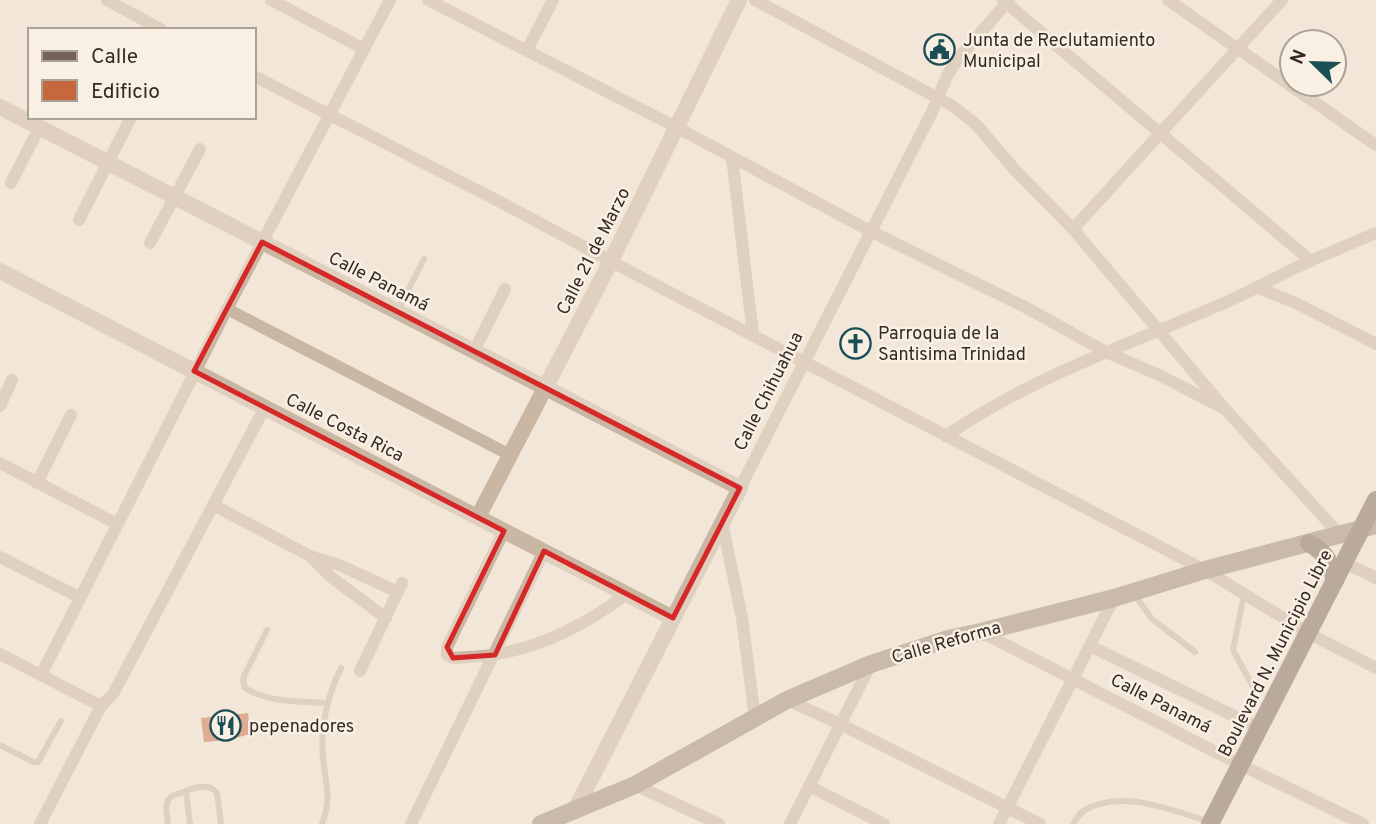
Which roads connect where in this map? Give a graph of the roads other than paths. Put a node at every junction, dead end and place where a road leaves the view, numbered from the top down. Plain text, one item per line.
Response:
1 (107, 0) edge
2 (271, 0) edge
3 (390, 0) edge
4 (428, 0) edge
5 (553, 0) edge
6 (739, 0) edge
7 (755, 0) edge
8 (1168, 0) edge
9 (1282, 0) edge
10 (1006, 1) edge
11 (158, 28) edge
12 (1238, 48) junction
13 (364, 49) junction
14 (527, 50) junction
15 (256, 77) edge
16 (939, 99) junction
17 (0, 107) edge
18 (330, 115) junction
19 (130, 119) edge
20 (676, 127) junction
21 (39, 128) junction
22 (1161, 132) junction
23 (1376, 145) edge
24 (200, 149) dead end
25 (732, 157) junction
26 (108, 163) junction
27 (11, 183) dead end
28 (174, 197) junction
29 (79, 220) dead end
30 (1073, 229) junction
31 (872, 232) junction
32 (1376, 233) edge
33 (262, 242) junction
34 (150, 243) dead end
35 (424, 259) dead end
36 (611, 261) junction
37 (1311, 261) junction
38 (0, 271) edge
39 (1259, 288) junction
40 (505, 289) dead end
41 (226, 309) junction
42 (397, 312) junction
43 (1158, 330) junction
44 (753, 335) junction
45 (1376, 344) edge
46 (474, 351) junction
47 (1106, 352) junction
48 (805, 362) junction
49 (194, 371) junction
50 (12, 380) dead end
51 (545, 388) junction
52 (0, 406) edge
53 (265, 407) junction
54 (1225, 409) junction
55 (71, 415) dead end
56 (946, 436) junction
57 (510, 455) junction
58 (0, 463) edge
59 (37, 483) junction
60 (740, 488) junction
61 (1376, 500) edge
62 (213, 505) junction
63 (478, 517) junction
64 (722, 522) junction
65 (117, 524) junction
66 (1369, 527) edge
67 (504, 530) junction
68 (1339, 535) junction
69 (1308, 543) junction
70 (544, 551) junction
71 (0, 557) edge
72 (312, 557) junction
73 (1345, 563) junction
74 (1205, 570) junction
75 (1376, 578) edge
76 (1335, 581) junction
77 (1133, 592) junction
78 (627, 594) junction
79 (1244, 594) junction
80 (79, 597) junction
81 (1114, 598) junction
82 (386, 618) junction
83 (673, 618) junction
84 (267, 631) dead end
85 (981, 632) junction
86 (1308, 633) junction
87 (1090, 646) junction
88 (1195, 652) dead end
89 (0, 654) edge
90 (495, 654) junction
91 (871, 664) junction
92 (341, 668) dead end
93 (1376, 668) edge
94 (360, 671) dead end
95 (41, 675) junction
96 (1072, 680) junction
97 (1254, 687) dead end
98 (787, 700) junction
99 (327, 703) junction
100 (101, 706) junction
101 (755, 718) junction
102 (61, 721) dead end
103 (324, 724) junction
104 (840, 724) junction
105 (266, 729) dead end
106 (1259, 729) junction
107 (0, 745) edge
108 (1241, 765) junction
109 (635, 785) junction
110 (809, 786) junction
111 (186, 792) junction
112 (1007, 808) junction
113 (575, 810) junction
114 (1211, 823) edge
115 (40, 824) edge
116 (168, 824) edge
117 (190, 824) edge
118 (221, 824) edge
119 (322, 824) edge
120 (411, 824) edge
121 (541, 824) edge
122 (719, 824) edge
123 (790, 824) edge
124 (884, 824) edge
125 (999, 824) edge
126 (1040, 824) edge
127 (1073, 824) edge
128 (1363, 824) edge

1 - 11 street
2 - 13 street
3 - 13 street
4 - 14 street
5 - 14 street
6 - 20 street, Calle 21 de Marzo
7 - 16 street
8 - 12 street
9 - 12 street
10 - 16 street, Calle Chihuahua
10 - 22 street
12 - 22 street
12 - 23 street
13 - 18 street
14 - 20 street
15 - 18 street
16 - 30 street
16 - 31 street, Calle Chihuahua
17 - 21 street, Calle Panamá
18 - 33 street
18 - 36 street
19 - 26 street
20 - 25 street
20 - 36 street, Calle 21 de Marzo
21 - 26 street, Calle Panamá
21 - 27 street
22 - 30 street
22 - 37 street
24 - 28 street
25 - 31 street
25 - 44 street
26 - 28 street, Calle Panamá
26 - 29 street
28 - 33 street, Calle Panamá
28 - 34 street
30 - 43 street
31 - 47 street
31 - 48 street, Calle Chihuahua
32 - 37 street
33 - 41 street
33 - 42 street, Calle Panamá
35 - 42 lane
36 - 44 street
36 - 51 street, Calle 21 de Marzo
37 - 39 street
38 - 49 street, Calle Costa Rica
39 - 43 street
39 - 45 street
40 - 46 street
41 - 49 street
41 - 57 street
42 - 46 street, Calle Panamá
43 - 47 street
43 - 54 street
44 - 48 street
46 - 51 street, Calle Panamá
47 - 54 street
47 - 56 street
48 - 56 street
48 - 60 street, Calle Chihuahua
49 - 53 street, Calle Costa Rica
49 - 65 street
50 - 52 street
51 - 57 street, Calle 21 de Marzo
51 - 60 street, Calle Panamá
53 - 62 street
53 - 63 street, Calle Costa Rica
54 - 68 street
55 - 59 street
56 - 74 street
57 - 63 street, Calle 21 de Marzo
58 - 59 street
59 - 65 street
60 - 64 street, Calle Chihuahua
61 - 66 main road, Boulevard N. Municipio Libre
62 - 72 street
62 - 100 street
63 - 67 street, Calle Costa Rica
64 - 83 street, Calle Chihuahua
64 - 101 street
65 - 80 street
66 - 68 main road, Calle Reforma
66 - 73 main road, Boulevard N. Municipio Libre
67 - 70 street, Calle Costa Rica
67 - 90 street
68 - 69 main road, Calle Reforma
69 - 74 main road, Calle Reforma
69 - 76 main road
70 - 78 street, Calle Costa Rica
70 - 90 street
71 - 80 street
72 - 82 street
72 - 82 street
73 - 75 street
73 - 76 main road, Boulevard N. Municipio Libre
74 - 77 main road, Calle Reforma
74 - 79 street
76 - 86 main road, Boulevard N. Municipio Libre
77 - 81 main road, Calle Reforma
77 - 88 lane
78 - 83 street, Calle Costa Rica
78 - 90 street
79 - 86 street
79 - 97 lane
80 - 95 street
81 - 85 main road, Calle Reforma
81 - 87 street
82 - 94 street
83 - 113 street, Calle Chihuahua
84 - 99 lane
85 - 91 main road, Calle Reforma
85 - 96 street, Calle Panamá
86 - 93 street
86 - 106 main road, Boulevard N. Municipio Libre
87 - 96 street
87 - 106 street
89 - 95 street
90 - 120 street
91 - 98 main road, Calle Reforma
91 - 104 street
92 - 99 lane
95 - 100 street
96 - 108 street, Calle Panamá
96 - 112 street
98 - 101 main road, Calle Reforma
98 - 104 street
99 - 103 lane
100 - 115 street
101 - 109 main road, Calle Reforma
102 - 107 lane
103 - 105 lane
103 - 119 lane
104 - 110 street
104 - 112 street
106 - 108 main road, Boulevard N. Municipio Libre
108 - 114 main road, Boulevard N. Municipio Libre
108 - 128 street, Calle Panamá
109 - 113 main road, Calle Reforma
109 - 122 street
110 - 123 street
110 - 124 street
111 - 116 lane
111 - 117 lane
111 - 118 lane
112 - 125 street
112 - 126 street
113 - 121 main road, Calle Reforma
114 - 127 lane

